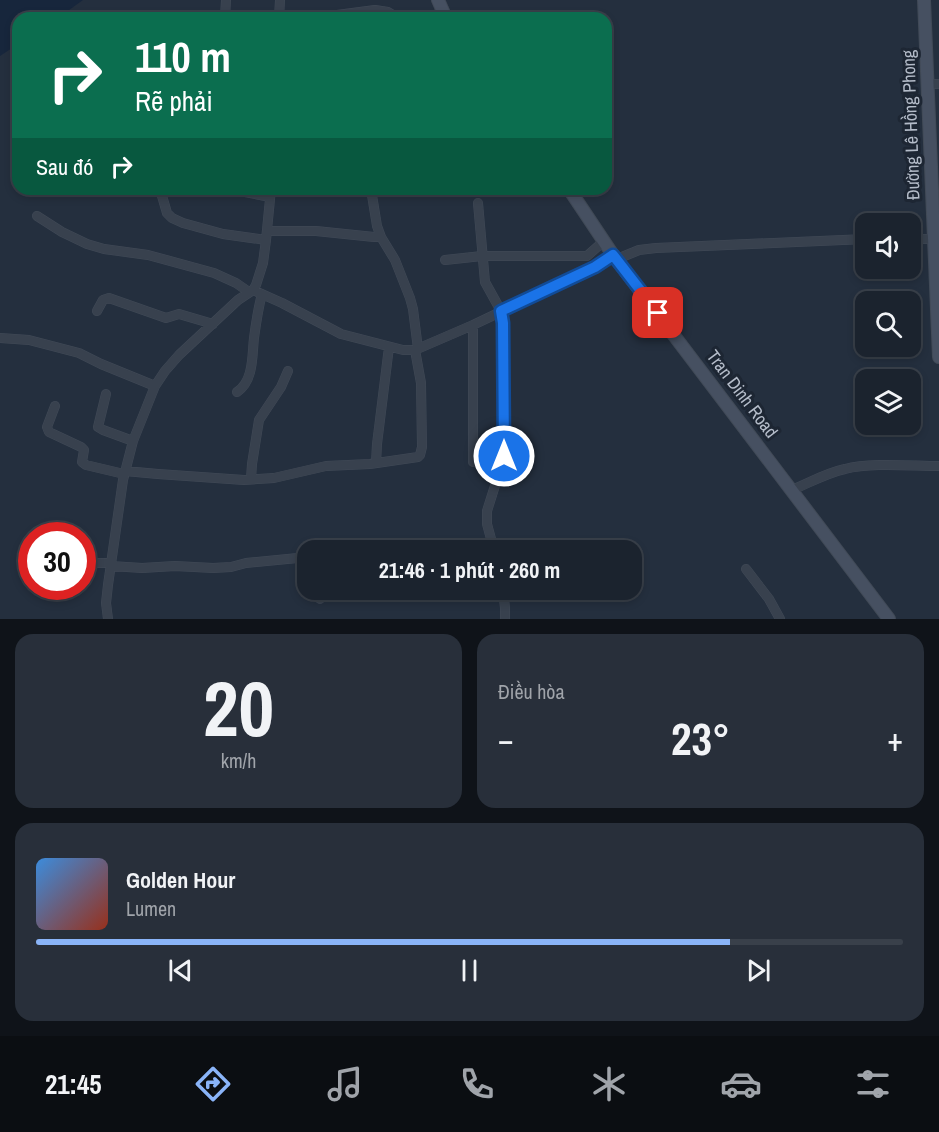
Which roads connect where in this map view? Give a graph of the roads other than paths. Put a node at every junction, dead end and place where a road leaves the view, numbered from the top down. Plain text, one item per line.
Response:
1 (924, 0) edge
2 (360, 12) edge
3 (388, 12) edge
4 (933, 84) edge
5 (162, 195) edge
6 (270, 195) edge
7 (372, 195) edge
8 (573, 195) edge
9 (477, 203) dead end
10 (37, 216) dead end
11 (267, 235) junction
12 (381, 237) junction
13 (855, 239) edge
14 (921, 239) edge
15 (934, 239) junction
16 (604, 241) junction
17 (482, 256) junction
18 (615, 257) junction
19 (445, 260) dead end
20 (255, 292) junction
21 (98, 311) dead end
22 (501, 311) junction
23 (213, 324) junction
24 (473, 325) junction
25 (0, 338) edge
26 (388, 347) junction
27 (416, 350) junction
28 (939, 357) edge
29 (288, 370) dead end
30 (155, 386) junction
31 (237, 392) dead end
32 (106, 394) dead end
33 (55, 406) dead end
34 (133, 441) junction
35 (473, 462) dead end
36 (376, 463) junction
37 (939, 466) edge
38 (125, 472) junction
39 (251, 480) junction
40 (792, 490) junction
41 (491, 540) edge
42 (297, 558) edge
43 (96, 564) edge
44 (111, 565) junction
45 (746, 569) dead end
46 (504, 600) edge
47 (108, 619) edge
48 (505, 619) edge
49 (780, 619) edge
50 (889, 619) edge

1 - 4 main road, Đường Lê Hồng Phong
2 - 3 street
4 - 15 main road, Đường Lê Hồng Phong
5 - 11 street
6 - 11 street
7 - 12 street
8 - 16 main road, Tran Dinh Road
9 - 17 street
10 - 20 street
11 - 12 street
11 - 20 street
12 - 27 street
13 - 18 street
14 - 15 street
15 - 28 main road, Đường Lê Hồng Phong
16 - 17 street
16 - 18 main road, Tran Dinh Road
17 - 19 street
17 - 22 street
18 - 22 street
18 - 40 main road, Tran Dinh Road
20 - 23 street
20 - 26 street
20 - 31 street
21 - 23 street
22 - 24 street
22 - 41 street
23 - 30 street
24 - 27 street
24 - 35 street
25 - 30 street
26 - 27 street
26 - 36 street
27 - 36 street
29 - 39 street
30 - 34 street
32 - 34 street
33 - 38 street
34 - 38 street
36 - 39 street
37 - 40 street
38 - 39 street
38 - 44 street
40 - 50 main road, Tran Dinh Road
42 - 44 street
43 - 44 street
44 - 47 street
45 - 49 street
46 - 48 street

